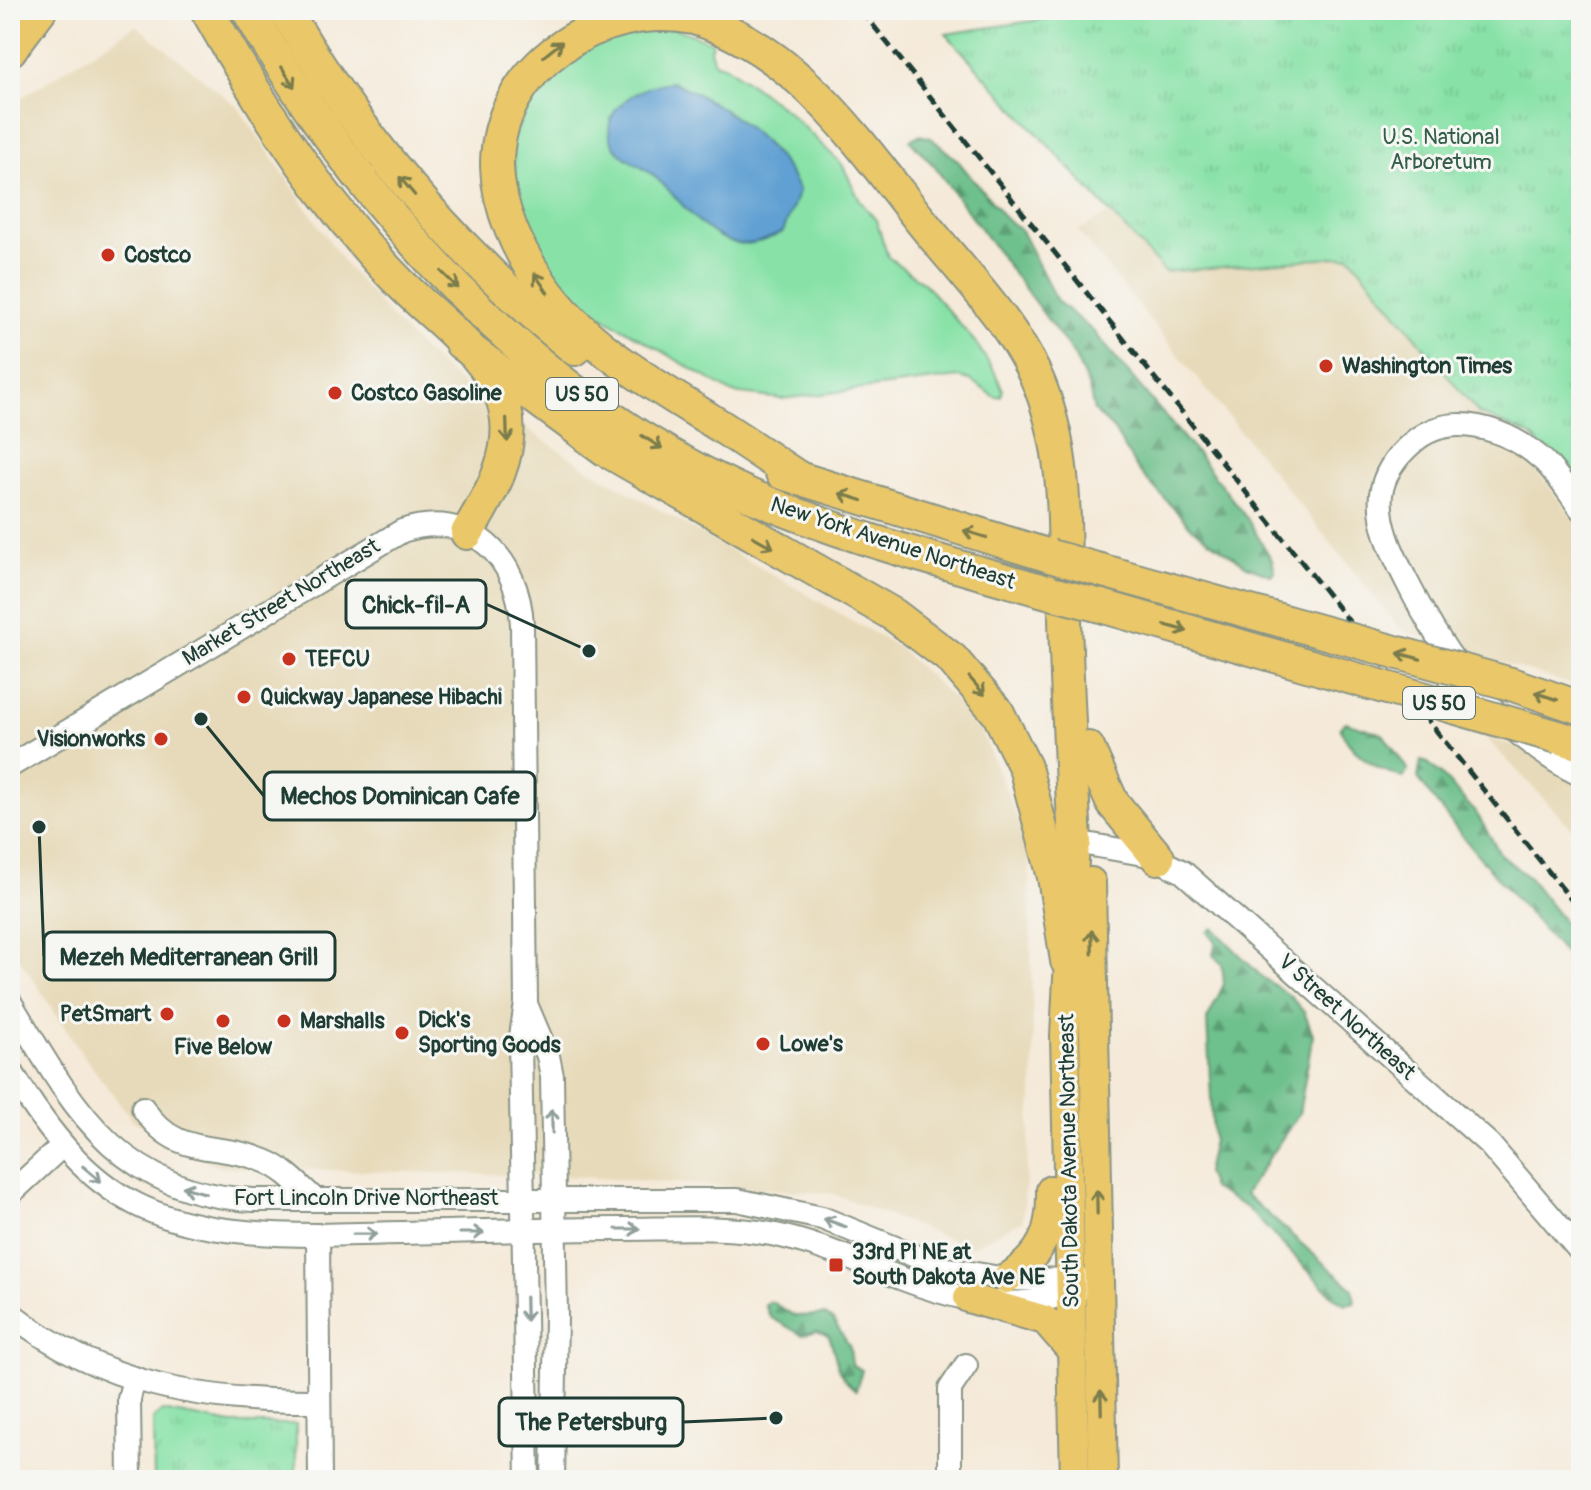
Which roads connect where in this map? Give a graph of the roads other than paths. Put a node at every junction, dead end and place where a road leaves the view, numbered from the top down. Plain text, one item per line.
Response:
1 (40, 10) edge
2 (207, 10) edge
3 (248, 10) edge
4 (285, 10) edge
5 (730, 10) edge
6 (10, 50) edge
7 (461, 343) junction
8 (802, 480) junction
9 (1581, 509) edge
10 (467, 533) junction
11 (1581, 708) edge
12 (1569, 741) edge
13 (1088, 748) junction
14 (10, 766) edge
15 (1025, 767) junction
16 (1581, 775) edge
17 (1083, 844) junction
18 (1158, 858) junction
19 (1067, 961) junction
20 (10, 1002) edge
21 (526, 1003) junction
22 (1065, 1036) junction
23 (10, 1069) edge
24 (143, 1108) dead end
25 (62, 1146) junction
26 (10, 1194) edge
27 (314, 1199) junction
28 (523, 1199) junction
29 (554, 1199) junction
30 (554, 1230) junction
31 (525, 1231) junction
32 (318, 1235) junction
33 (1581, 1252) edge
34 (1006, 1279) junction
35 (1099, 1280) junction
36 (1071, 1286) junction
37 (968, 1298) junction
38 (10, 1313) edge
39 (1072, 1351) junction
40 (966, 1365) dead end
41 (134, 1378) junction
42 (319, 1401) junction
43 (553, 1470) edge
44 (528, 1471) edge
45 (130, 1480) edge
46 (320, 1480) edge
47 (950, 1480) edge
48 (1075, 1480) edge
49 (1103, 1480) edge

1 - 6 highway
2 - 7 highway
3 -> 12 highway, New York Avenue Northeast / US 50, bridge
8 -> 4 highway, New York Avenue Northeast / US 50
5 - 13 highway
7 -> 10 highway
7 -> 15 highway
11 -> 8 highway, New York Avenue Northeast / US 50, bridge
8 -> 17 highway
9 - 16 street
10 - 14 street, Market Street Northeast
10 - 21 street, Market Street Northeast
13 - 17 highway
13 - 18 highway
15 - 17 highway
15 - 19 highway
17 - 18 street, V Street Northeast
17 - 19 main road, South Dakota Avenue Northeast
35 -> 17 main road, South Dakota Avenue Northeast
18 - 33 street, V Street Northeast
19 - 22 main road, South Dakota Avenue Northeast
27 -> 20 street, Fort Lincoln Drive Northeast
21 - 28 street, Market Street Northeast
29 -> 21 street, Market Street Northeast
22 - 34 main road
22 - 36 main road, South Dakota Avenue Northeast
23 - 25 street, Fort Lincoln Drive Northeast
24 - 27 street
25 - 26 street
25 -> 32 street, Fort Lincoln Drive Northeast
27 - 28 street, Fort Lincoln Drive Northeast
28 - 29 street, Fort Lincoln Drive Northeast
28 - 31 street, Fort Lincoln Drive Northeast
29 - 30 street
34 -> 29 street, Fort Lincoln Drive Northeast
30 - 31 street, Fort Lincoln Drive Northeast
30 -> 37 street, Fort Lincoln Drive Northeast
30 - 43 street
32 -> 31 street, Fort Lincoln Drive Northeast
31 -> 44 street, Fort Lincoln Drive Northeast
32 - 42 street
34 - 36 street, Fort Lincoln Drive Northeast
35 - 36 street
49 -> 35 main road, South Dakota Avenue Northeast
36 - 37 street, Fort Lincoln Drive Northeast
36 - 39 main road, South Dakota Avenue Northeast
37 - 39 main road
38 - 41 street
39 - 48 main road, South Dakota Avenue Northeast
40 - 47 street
41 - 42 street
41 - 45 street
42 - 46 street
43 - 44 street

